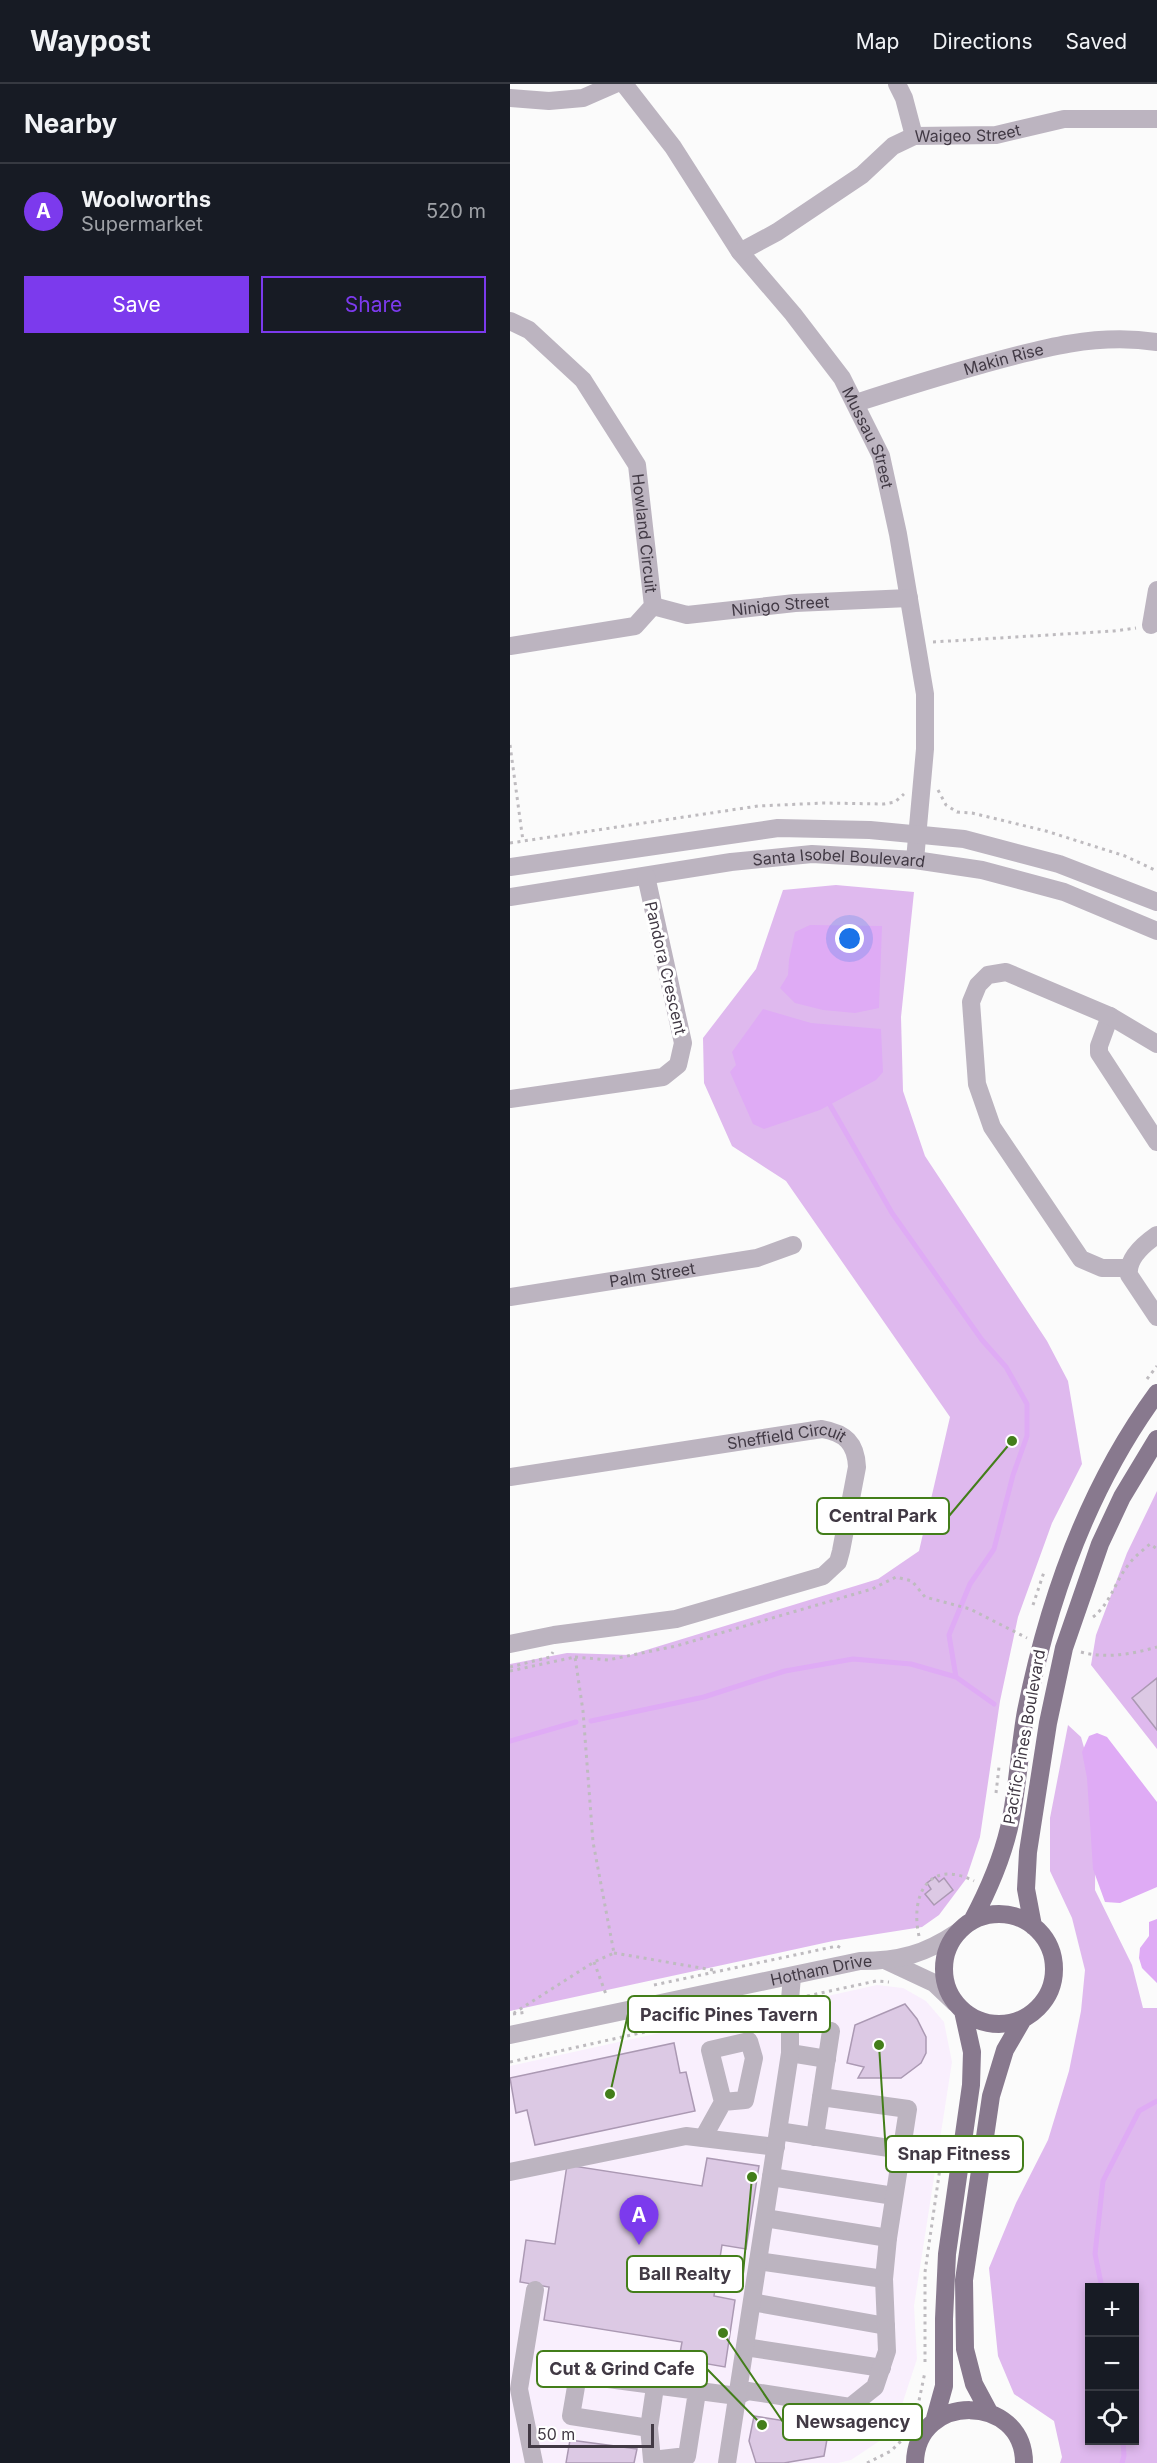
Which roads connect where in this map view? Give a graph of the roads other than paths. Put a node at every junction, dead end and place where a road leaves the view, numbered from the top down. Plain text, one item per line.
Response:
1 (615, 84) edge
2 (624, 84) edge
3 (897, 84) edge
4 (510, 98) edge
5 (1157, 119) edge
6 (914, 136) junction
7 (740, 252) junction
8 (510, 321) edge
9 (1157, 342) edge
10 (856, 404) junction
11 (1157, 590) edge
12 (909, 598) junction
13 (653, 606) junction
14 (1151, 625) road end
15 (510, 646) edge
16 (918, 834) junction
17 (915, 860) junction
18 (510, 867) edge
19 (646, 876) junction
20 (510, 897) edge
21 (1157, 902) edge
22 (1157, 931) edge
23 (1110, 1016) junction
24 (1157, 1044) edge
25 (510, 1099) edge
26 (1157, 1142) edge
27 (1157, 1235) edge
28 (793, 1245) dead end
29 (1128, 1268) junction
30 (510, 1298) edge
31 (1157, 1317) edge
32 (1151, 1388) edge
33 (1157, 1439) edge
34 (510, 1476) edge
35 (510, 1644) edge
36 (1033, 1926) junction
37 (965, 1927) junction
38 (887, 1961) junction
39 (792, 1977) junction
40 (959, 2007) junction
41 (1023, 2019) junction
42 (831, 2031) dead end
43 (513, 2035) edge
44 (790, 2053) junction
45 (826, 2059) junction
46 (821, 2097) junction
47 (723, 2102) dead end
48 (815, 2137) junction
49 (703, 2138) junction
50 (777, 2139) junction
51 (902, 2151) junction
52 (510, 2172) edge
53 (771, 2176) junction
54 (894, 2196) junction
55 (765, 2218) junction
56 (888, 2238) junction
57 (758, 2261) junction
58 (884, 2279) junction
59 (535, 2290) dead end
60 (752, 2302) junction
61 (886, 2326) junction
62 (745, 2348) junction
63 (882, 2368) junction
64 (655, 2387) junction
65 (697, 2392) junction
66 (737, 2396) junction
67 (989, 2412) junction
68 (933, 2422) junction
69 (649, 2428) junction
70 (911, 2460) edge
71 (534, 2463) edge
72 (727, 2463) edge
73 (1024, 2463) edge

1 - 4 street
2 - 7 street, Mussau Street
3 - 6 street
5 - 6 street, Waigeo Street
6 - 7 street, Waigeo Street
7 - 10 street, Mussau Street
8 - 13 street, Howland Circuit
9 - 10 street, Makin Rise
10 - 12 street, Mussau Street
11 - 14 street
12 - 13 street, Ninigo Street
12 - 16 street, Mussau Street
13 - 15 street, Howland Circuit
16 - 17 street, Mussau Street
16 - 18 street, Santa Isobel Boulevard
16 - 21 street, Santa Isobel Boulevard
17 - 19 street, Santa Isobel Boulevard
17 - 22 street, Santa Isobel Boulevard
19 - 20 street, Santa Isobel Boulevard
19 - 25 street, Pandora Crescent
23 - 24 street
23 - 26 street
23 - 29 street
27 - 29 street
28 - 30 street, Palm Street
29 - 31 street
32 - 37 main road, Pacific Pines Boulevard
33 - 36 main road, Pacific Pines Boulevard
34 - 35 street, Sheffield Circuit
36 - 37 main road
36 - 41 main road
37 - 38 street, Hotham Drive
37 - 40 main road
38 - 39 street, Hotham Drive
38 - 40 street, Hotham Drive
39 - 43 street, Hotham Drive
39 - 44 street
40 - 41 main road
40 - 68 main road
41 - 67 main road
42 - 45 street
44 - 45 street
44 - 50 street
45 - 46 street
46 - 48 street
46 - 51 street
47 - 49 street
48 - 50 street
48 - 51 street
49 - 50 street
49 - 52 street
50 - 53 street
51 - 54 street
53 - 54 street
53 - 55 street
54 - 56 street
55 - 56 street
55 - 57 street
56 - 58 street
57 - 58 street
57 - 60 street
58 - 61 street
59 - 71 street
60 - 61 street
60 - 62 street
61 - 63 street
62 - 63 street
62 - 66 street
63 - 66 street
64 - 65 street
64 - 69 street
64 - 69 street
65 - 66 street
65 - 69 street
66 - 72 street
67 - 68 main road
67 - 73 main road
68 - 70 main road

